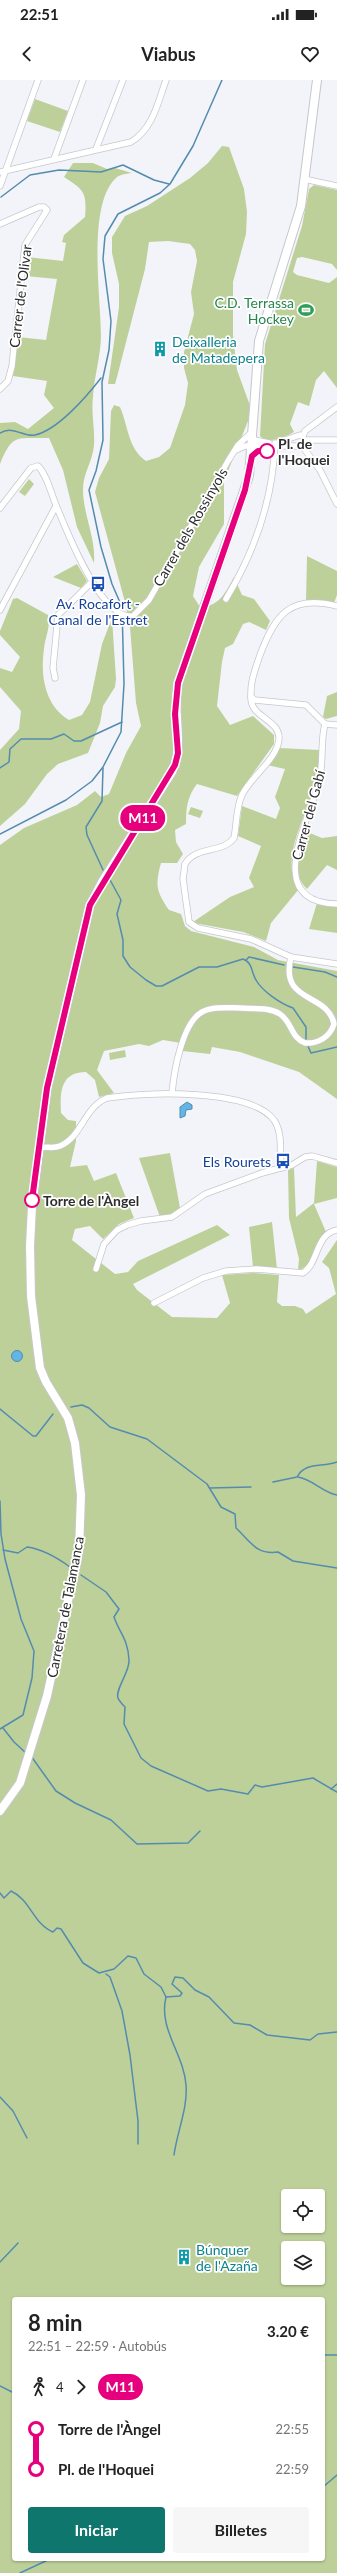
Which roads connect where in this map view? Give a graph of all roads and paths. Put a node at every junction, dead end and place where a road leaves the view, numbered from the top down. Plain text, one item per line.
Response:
1 (38, 80) edge
2 (83, 80) edge
3 (123, 80) edge
4 (166, 80) edge
5 (317, 80) edge
6 (96, 149) junction
7 (54, 159) junction
8 (2, 171) edge
9 (304, 179) junction
10 (0, 186) edge
11 (337, 186) edge
12 (0, 224) edge
13 (0, 389) edge
14 (337, 407) edge
15 (253, 429) junction
16 (296, 437) junction
17 (305, 438) junction
18 (337, 440) edge
19 (252, 443) junction
20 (242, 444) junction
21 (275, 444) junction
22 (300, 445) junction
23 (252, 456) junction
24 (337, 504) edge
25 (56, 506) junction
26 (0, 508) edge
27 (92, 582) junction
28 (226, 599) dead end
29 (337, 606) edge
30 (0, 610) edge
31 (55, 678) dead end
32 (251, 697) junction
33 (326, 724) junction
34 (337, 725) edge
35 (337, 904) edge
36 (291, 957) junction
37 (337, 964) edge
38 (172, 1093) junction
39 (39, 1148) junction
40 (337, 1163) edge
41 (280, 1168) junction
42 (337, 1230) edge
43 (96, 1269) dead end
44 (154, 1303) dead end
45 (0, 1811) edge

1 - 8 street
2 - 7 street
3 - 6 street
4 - 6 street
5 - 9 street, Carretera de Talamanca
6 - 7 street
7 - 8 street
8 - 10 street
9 - 11 street
9 - 15 street, Carretera de Talamanca
12 - 13 street, Carrer de l'Olivar
14 - 17 street
15 - 19 street, Carretera de Talamanca
15 - 20 street, Carrer dels Rossinyols
16 - 17 street
16 - 21 street
16 - 22 street
17 - 18 street
17 - 22 street
19 - 20 street
19 - 21 street
19 - 23 street, Carretera de Talamanca
20 - 23 street
20 - 27 street, Carrer dels Rossinyols
21 - 22 street
21 - 28 street
22 - 24 street
23 - 39 street, Carretera de Talamanca
25 - 26 street, Carrer dels Rossinyols
25 - 27 street, Carrer dels Rossinyols
25 - 30 street
27 - 31 street
29 - 32 street
32 - 33 street
32 - 36 street
33 - 34 street
33 - 35 street, Carrer del Gabí
36 - 37 street
36 - 38 street
38 - 39 street
38 - 41 street
39 - 45 street, Carretera de Talamanca
40 - 41 street
41 - 43 street
42 - 44 street

